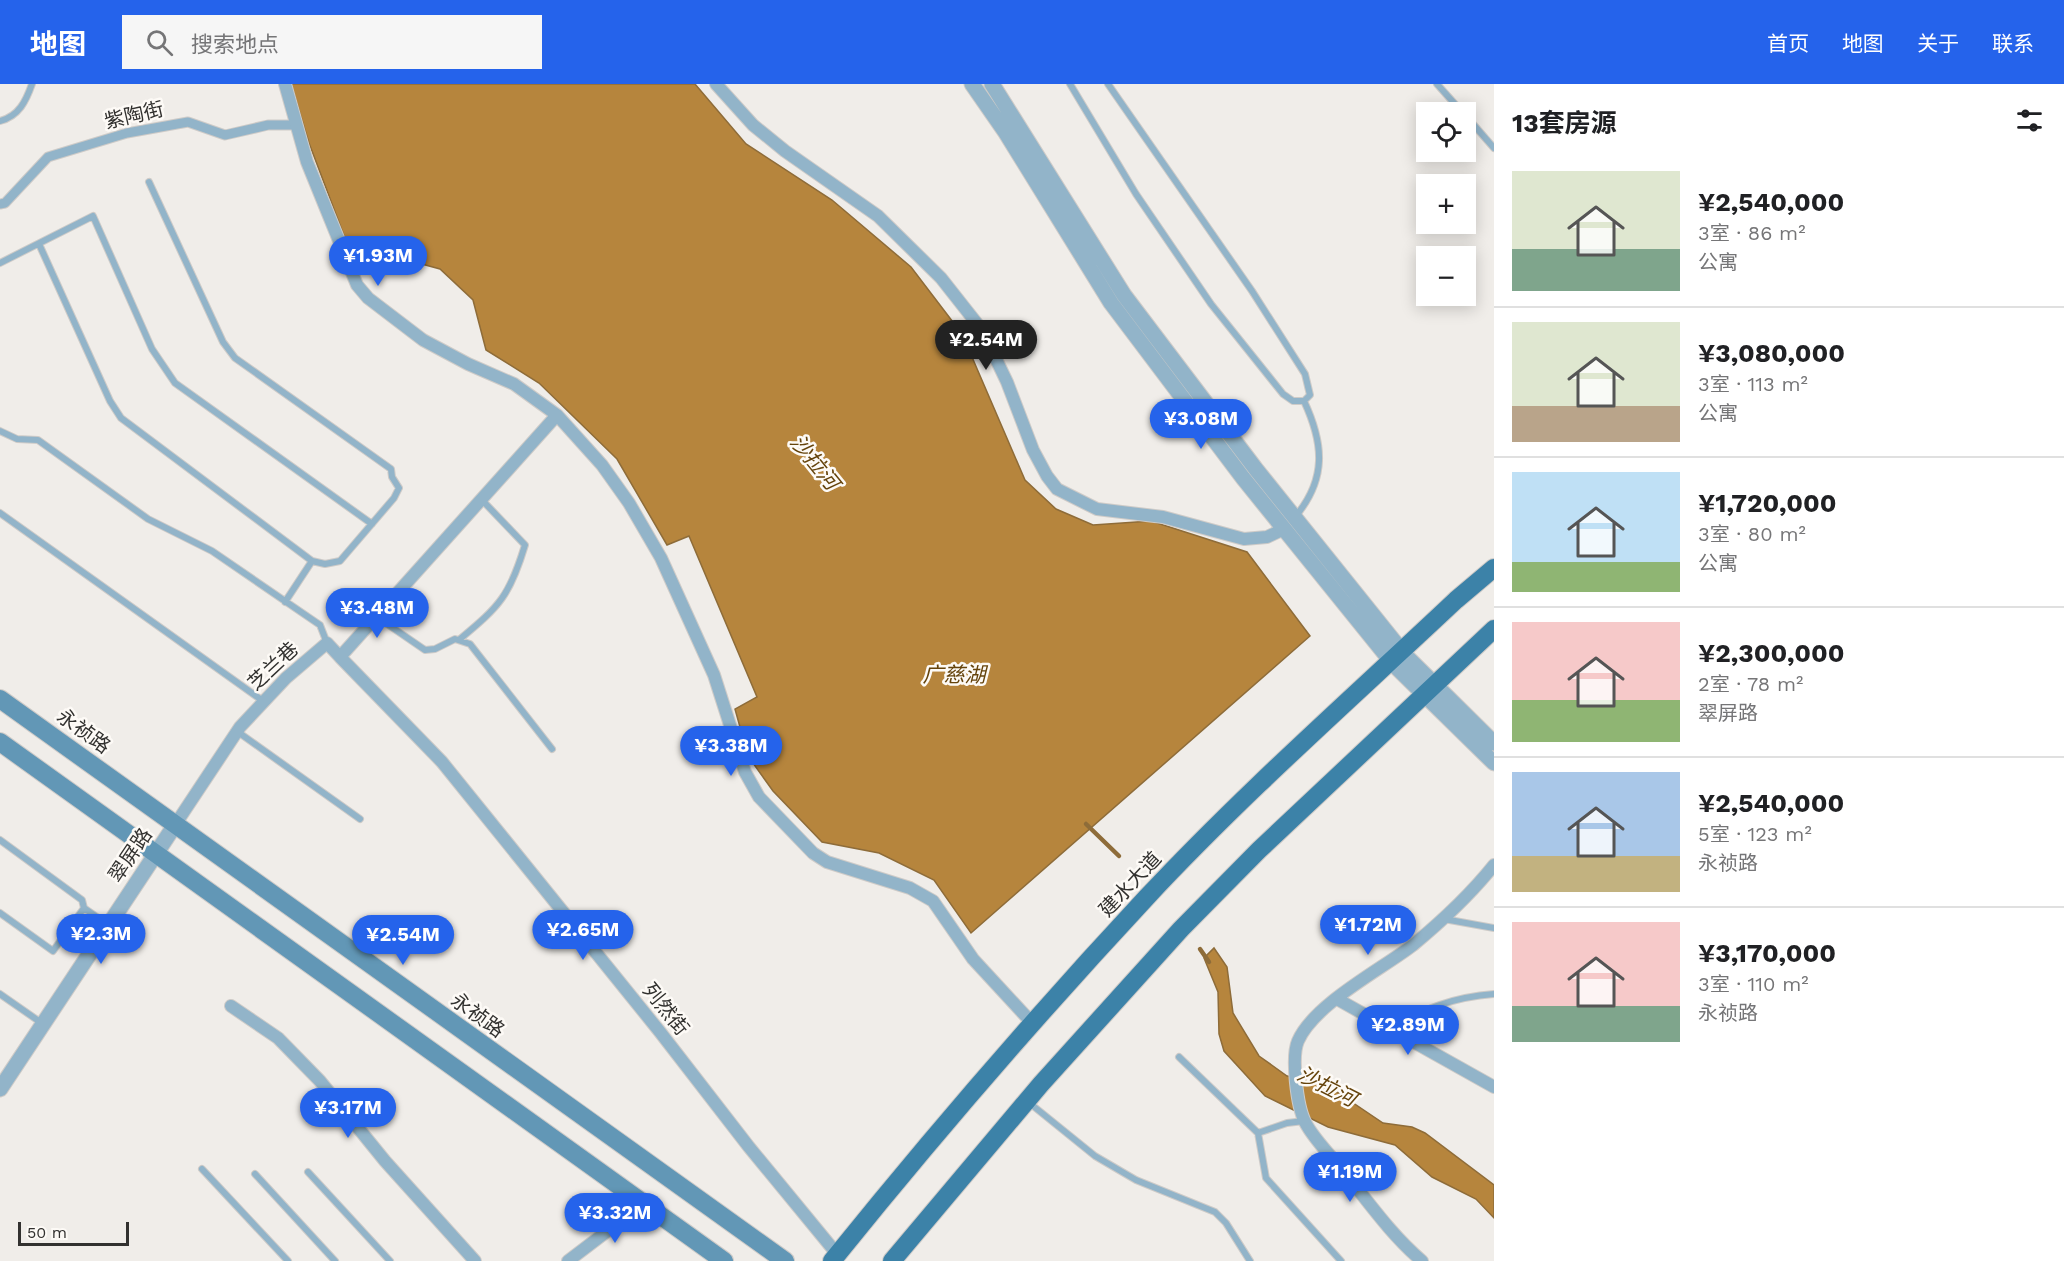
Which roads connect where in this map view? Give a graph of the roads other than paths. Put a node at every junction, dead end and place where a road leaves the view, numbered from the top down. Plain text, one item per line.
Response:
1 (32, 84) edge
2 (285, 84) edge
3 (716, 84) edge
4 (972, 84) edge
5 (992, 84) edge
6 (1070, 84) edge
7 (1108, 84) edge
8 (1437, 84) edge
9 (1453, 102) edge
10 (0, 121) edge
11 (296, 125) junction
12 (1476, 127) edge
13 (1494, 148) edge
14 (149, 182) dead end
15 (0, 204) edge
16 (39, 244) junction
17 (0, 263) edge
18 (1304, 401) junction
19 (557, 415) junction
20 (0, 431) edge
21 (482, 500) junction
22 (0, 513) edge
23 (372, 524) junction
24 (1289, 524) junction
25 (312, 561) junction
26 (1494, 568) edge
27 (285, 602) junction
28 (377, 617) junction
29 (1494, 628) edge
30 (460, 639) junction
31 (327, 643) junction
32 (340, 657) junction
33 (1396, 657) junction
34 (1427, 690) junction
35 (0, 699) edge
36 (263, 701) junction
37 (237, 731) junction
38 (0, 742) edge
39 (1494, 743) edge
40 (552, 749) dead end
41 (1494, 763) edge
42 (360, 819) dead end
43 (176, 825) junction
44 (0, 840) edge
45 (156, 854) junction
46 (1493, 867) edge
47 (84, 908) junction
48 (0, 913) edge
49 (1442, 919) junction
50 (108, 925) junction
51 (1494, 927) edge
52 (0, 994) edge
53 (1494, 994) edge
54 (1337, 999) junction
55 (231, 1006) dead end
56 (43, 1024) junction
57 (1033, 1024) junction
58 (1390, 1029) junction
59 (1179, 1057) dead end
60 (1494, 1087) edge
61 (0, 1089) edge
62 (1027, 1101) junction
63 (1304, 1121) junction
64 (1258, 1133) junction
65 (202, 1169) dead end
66 (308, 1172) dead end
67 (255, 1174) dead end
68 (643, 1204) junction
69 (835, 1258) edge
70 (288, 1261) edge
71 (335, 1261) edge
72 (390, 1261) edge
73 (475, 1261) edge
74 (568, 1261) edge
75 (724, 1261) edge
76 (785, 1261) edge
77 (892, 1261) edge
78 (1250, 1261) edge
79 (1341, 1261) edge
80 (1422, 1261) edge

1 - 10 lane
2 - 11 street
3 - 24 street
4 - 24 street
5 - 24 street
6 - 18 lane
7 - 18 lane
8 - 9 lane
11 - 15 street, 紫陶街
11 - 19 street
12 - 13 lane
14 - 23 lane
16 - 17 lane
16 - 23 lane
16 - 25 lane
18 - 24 lane
19 - 21 street
19 - 57 street
20 - 27 lane
21 - 28 street
21 - 30 lane
22 - 36 lane
23 - 25 lane
24 - 33 street
25 - 27 lane
26 - 33 main road, 建水大道
27 - 31 lane
28 - 30 lane
28 - 32 street
29 - 34 main road
30 - 40 lane
31 - 32 street, 芝兰巷
31 - 36 street, 芝兰巷
32 - 69 street, 列然街
33 - 34 street
33 - 57 main road, 建水大道
34 - 39 street
34 - 41 street
34 - 62 main road
35 - 43 main road, 永祯路
36 - 37 street, 芝兰巷
37 - 42 lane
37 - 43 street, 芝兰巷
38 - 45 main road
43 - 45 street, 翠屏路
43 - 76 main road, 永祯路
44 - 47 lane
45 - 50 street, 翠屏路
45 - 68 main road
46 - 49 street
47 - 48 lane
47 - 50 lane
49 - 51 lane
49 - 54 street
50 - 56 street, 翠屏路
52 - 56 lane
53 - 58 lane
54 - 58 street
54 - 63 street
55 - 73 street
56 - 61 street, 翠屏路
57 - 69 main road, 建水大道
58 - 60 street
59 - 64 lane
62 - 77 main road
62 - 78 lane
63 - 64 lane
63 - 80 street
64 - 79 lane
65 - 70 lane
66 - 72 lane
67 - 71 lane
68 - 74 street
68 - 75 main road

